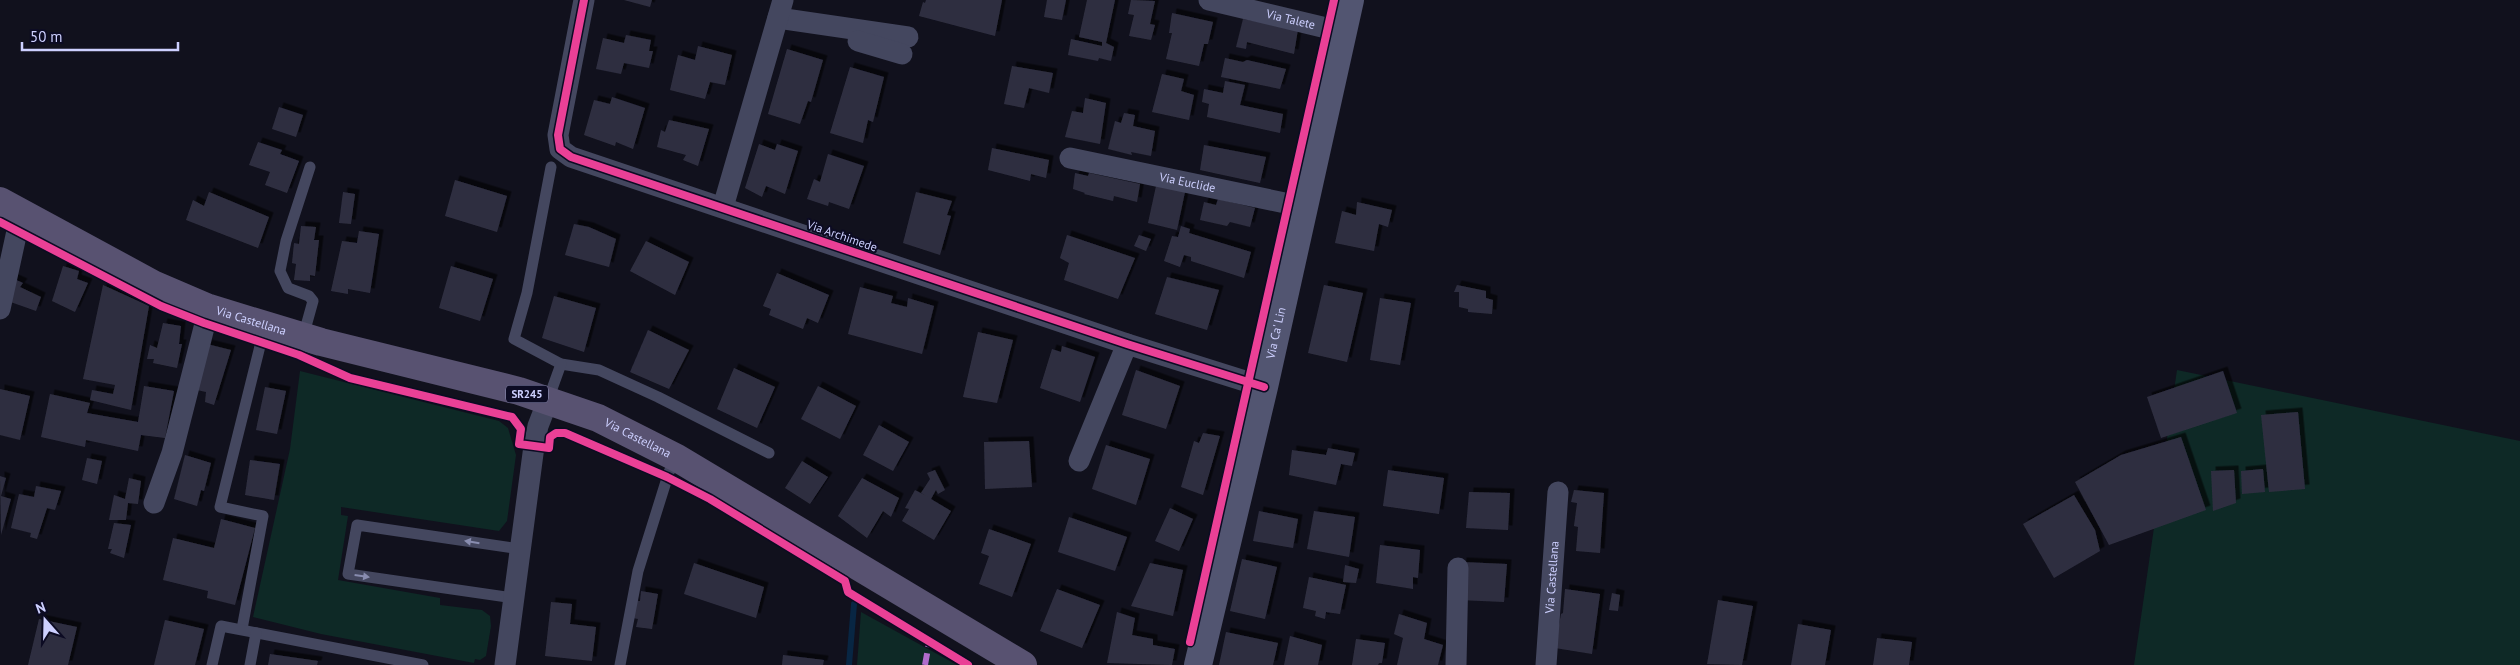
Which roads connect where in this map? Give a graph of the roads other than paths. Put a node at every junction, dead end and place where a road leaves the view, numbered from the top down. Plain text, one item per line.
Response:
1 (584, 0) edge
2 (1209, 0) edge
3 (1350, 0) edge
4 (781, 9) edge
5 (1342, 32) junction
6 (905, 45) dead end
7 (1070, 158) dead end
8 (310, 167) dead end
9 (551, 167) dead end
10 (0, 201) edge
11 (723, 207) junction
12 (1304, 207) junction
13 (24, 215) junction
14 (209, 308) junction
15 (0, 309) edge
16 (265, 326) junction
17 (303, 337) junction
18 (1127, 344) junction
19 (561, 364) junction
20 (1264, 387) junction
21 (548, 400) junction
22 (769, 453) dead end
23 (677, 458) junction
24 (1079, 461) dead end
25 (1558, 492) dead end
26 (154, 503) dead end
27 (520, 549) junction
28 (1458, 568) dead end
29 (514, 598) junction
30 (242, 628) junction
31 (256, 632) junction
32 (1197, 651) edge
33 (212, 665) edge
34 (250, 665) edge
35 (424, 665) edge
36 (505, 665) edge
37 (620, 665) edge
38 (1023, 665) edge
39 (1456, 665) edge
40 (1546, 665) edge

1 - 11 street, Via Archimede
2 - 5 street, Via Talete
3 - 5 street, Via Ca' Lin
4 - 6 street
4 - 11 street
5 - 12 street, Via Ca' Lin
7 - 12 street, Via Euclide
8 - 17 lane
9 - 19 lane
10 - 13 main road, Via Castellana / SR245
11 - 18 street, Via Archimede
12 - 20 street, Via Ca' Lin
13 - 14 main road, Via Castellana / SR245
13 - 15 street
14 - 16 main road, Via Castellana / SR245
14 - 26 street, Via Castellana
16 - 17 main road, Via Castellana / SR245
16 - 30 lane
17 - 21 main road, Via Castellana / SR245
18 - 20 street, Via Archimede
18 - 24 street
19 - 21 lane
19 - 22 lane
20 - 32 street, Via Ca' Lin
21 - 23 main road, Via Castellana / SR245
21 - 27 street
23 - 37 lane
23 - 38 main road, Via Castellana / SR245
25 - 40 street, Via Castellana
27 - 29 street
27 -> 29 lane
28 - 39 street
29 - 36 street
30 - 31 lane
30 - 33 lane
31 - 34 lane
31 - 35 lane

